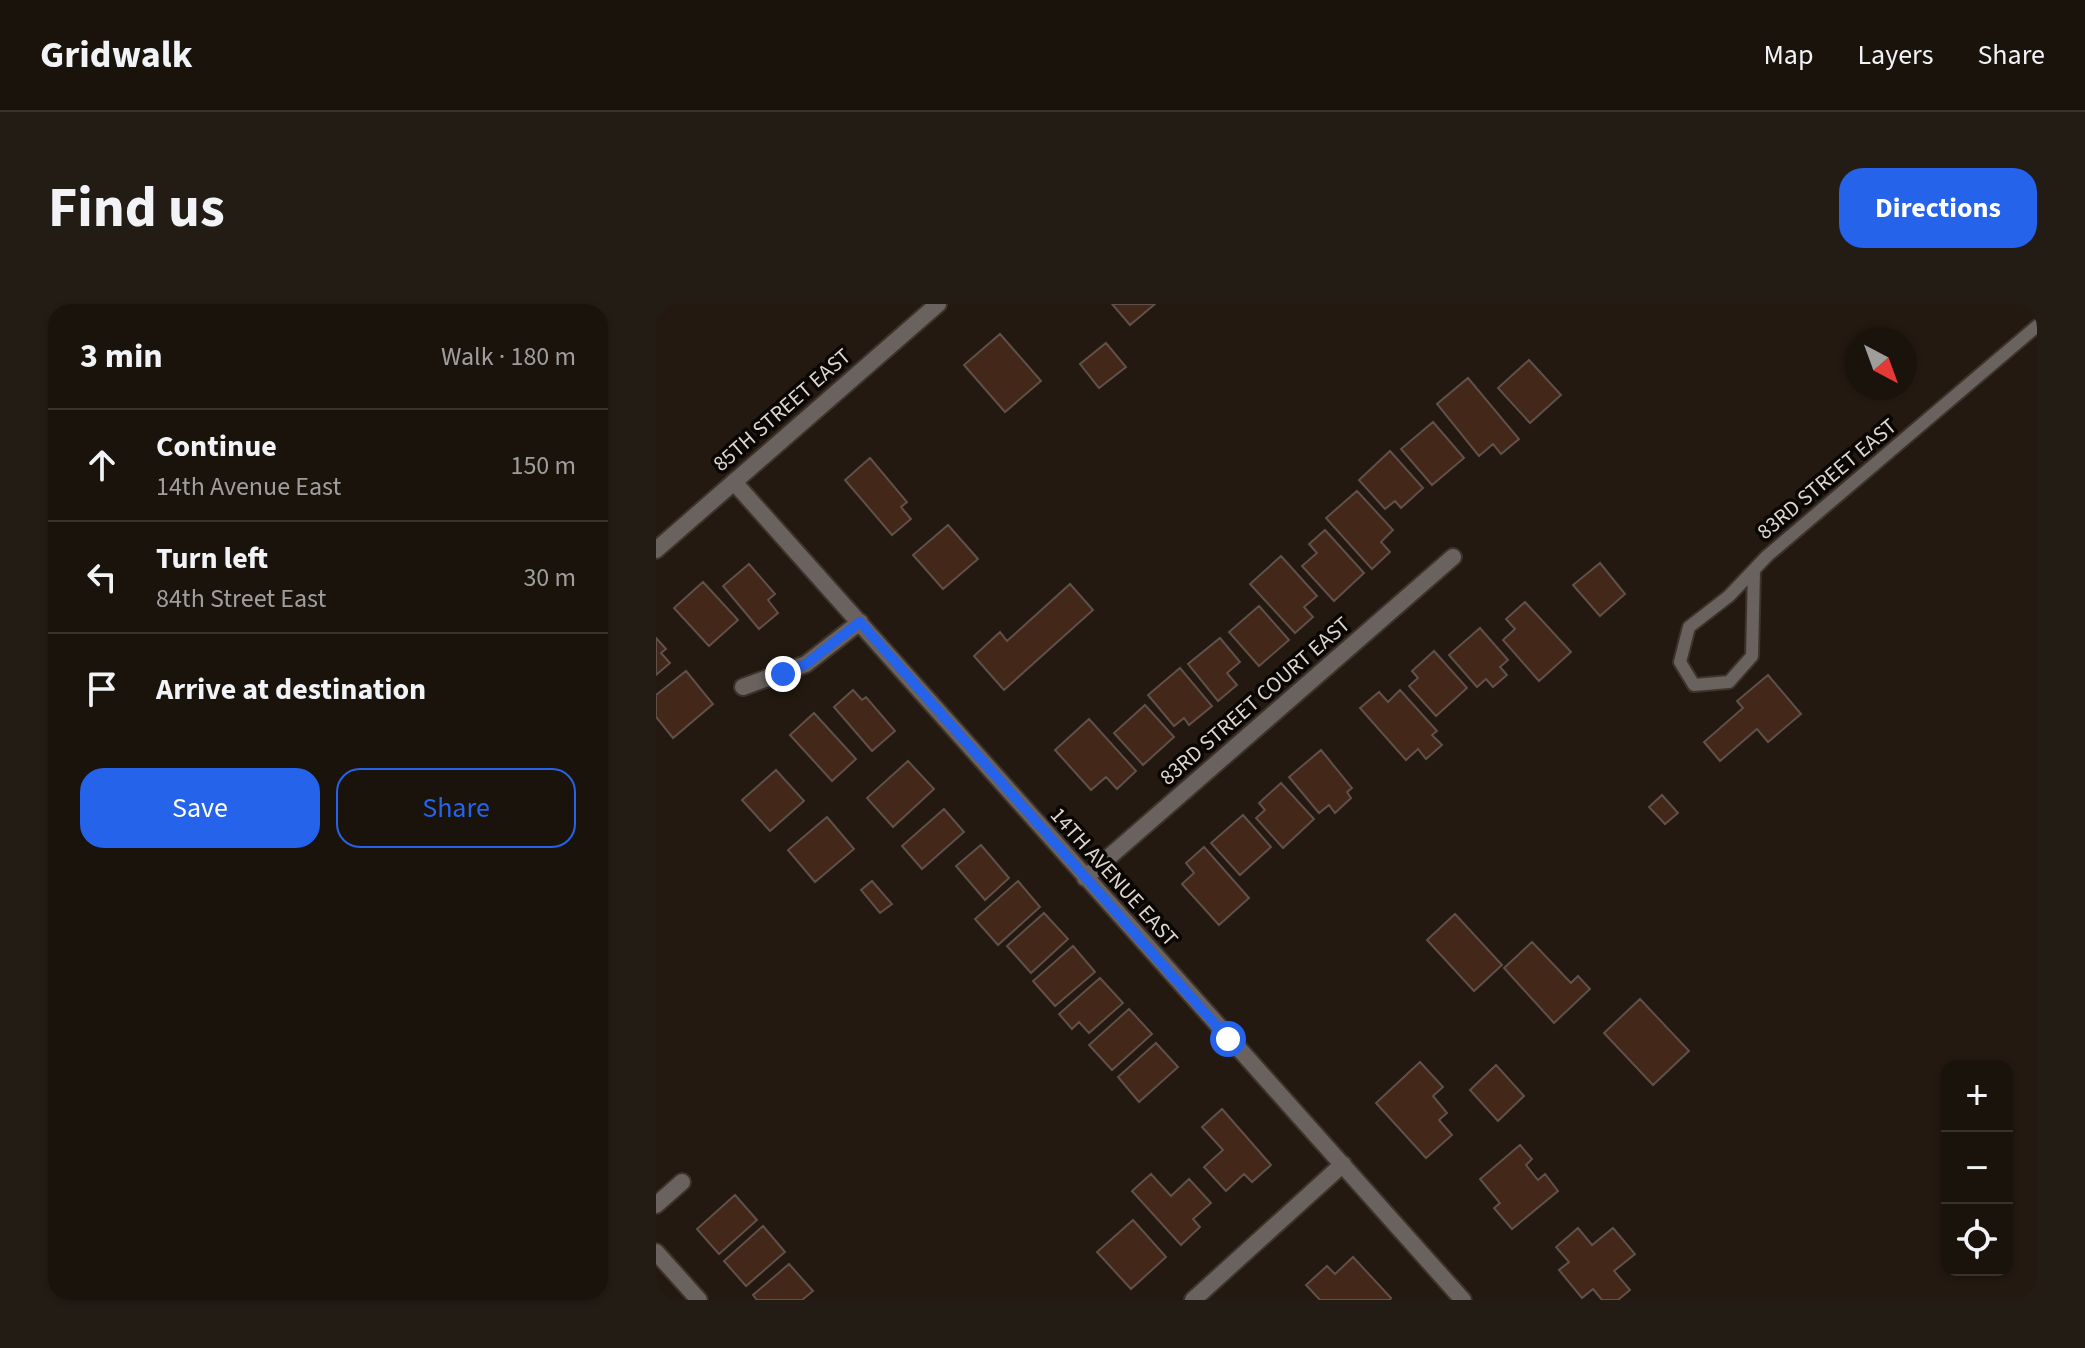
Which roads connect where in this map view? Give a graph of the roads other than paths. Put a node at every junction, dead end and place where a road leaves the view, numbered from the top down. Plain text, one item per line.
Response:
1 (938, 304) edge
2 (2037, 326) edge
3 (734, 482) junction
4 (656, 550) edge
5 (1453, 557) dead end
6 (1754, 570) junction
7 (860, 622) junction
8 (743, 687) dead end
9 (1085, 878) junction
10 (1343, 1164) junction
11 (682, 1182) dead end
12 (656, 1205) edge
13 (656, 1252) edge
14 (699, 1300) edge
15 (1193, 1300) edge
16 (1463, 1300) edge

1 - 3 street, 85TH STREET EAST
2 - 6 lane, 83RD STREET EAST
3 - 4 street, 85TH STREET EAST
3 - 7 street, 14TH AVENUE EAST
5 - 9 street, 83RD STREET COURT EAST
6 - 6 lane, 83RD STREET EAST
7 - 8 street
7 - 9 street, 14TH AVENUE EAST
9 - 10 street, 14TH AVENUE EAST
10 - 15 street
10 - 16 street, 14TH AVENUE EAST
11 - 12 street
13 - 14 street

